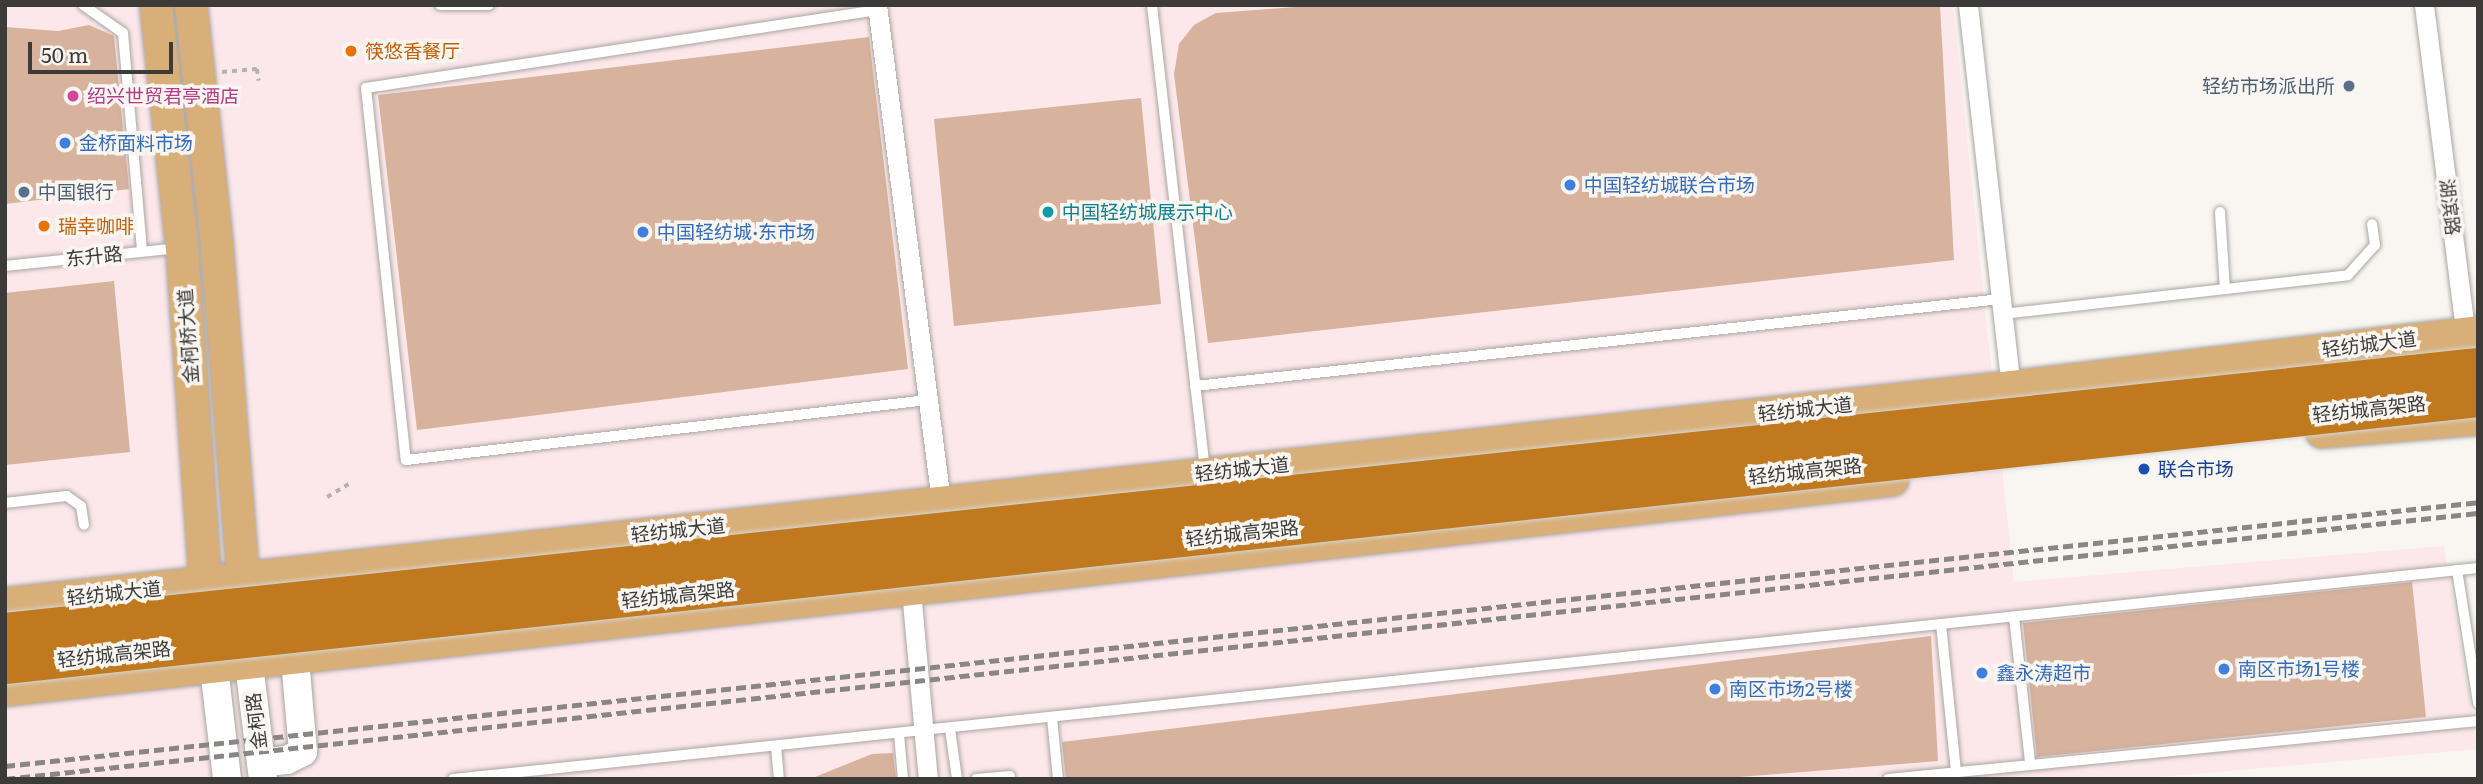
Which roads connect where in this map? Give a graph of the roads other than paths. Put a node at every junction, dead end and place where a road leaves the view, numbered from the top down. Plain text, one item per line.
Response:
1 (83, 5) edge
2 (440, 5) edge
3 (489, 5) edge
4 (1152, 5) edge
5 (1968, 5) edge
6 (2424, 5) edge
7 (877, 7) edge
8 (192, 15) edge
9 (157, 17) edge
10 (2220, 212) dead end
11 (2372, 224) dead end
12 (182, 248) junction
13 (142, 251) junction
14 (5, 265) edge
15 (2225, 289) junction
16 (2002, 306) junction
17 (2472, 332) edge
18 (2478, 366) edge
19 (1195, 386) junction
20 (2011, 387) junction
21 (2478, 398) edge
22 (928, 400) junction
23 (2478, 409) edge
24 (2478, 419) edge
25 (1205, 473) junction
26 (941, 501) junction
27 (5, 503) edge
28 (84, 525) dead end
29 (2478, 568) edge
30 (2457, 570) junction
31 (243, 578) junction
32 (205, 583) junction
33 (911, 590) junction
34 (5, 604) edge
35 (2014, 617) junction
36 (1941, 624) junction
37 (5, 631) edge
38 (295, 659) junction
39 (249, 664) junction
40 (5, 665) edge
41 (214, 668) junction
42 (5, 690) edge
43 (2478, 703) edge
44 (1052, 718) junction
45 (2478, 721) edge
46 (950, 729) junction
47 (924, 732) junction
48 (899, 734) junction
49 (776, 746) junction
50 (2031, 762) junction
51 (262, 771) edge
52 (1956, 771) junction
53 (1010, 776) dead end
54 (480, 777) edge
55 (227, 779) edge
56 (453, 779) edge
57 (779, 779) edge
58 (903, 779) edge
59 (928, 779) edge
60 (957, 779) edge
61 (976, 779) edge
62 (1058, 779) edge
63 (1888, 779) edge

1 - 13 lane
2 - 3 lane
4 - 19 lane
5 - 16 street
6 - 17 street, 湖滨路
7 - 22 street
7 - 22 lane
8 - 31 main road, 金柯桥大道
9 - 12 main road, 金柯桥大道
10 - 15 lane
11 - 15 lane
12 - 13 lane, 东升路
12 - 32 main road, 金柯桥大道
13 - 14 lane, 东升路
15 - 16 lane
16 - 19 lane
16 - 20 street
17 - 20 main road, 轻纺城大道
17 - 23 street, 湖滨路
18 - 37 highway, 轻纺城高架路, bridge
19 - 25 lane
20 - 25 main road, 轻纺城大道
21 - 40 highway, 轻纺城高架路, bridge
22 - 26 street
24 - 33 main road
25 - 26 main road, 轻纺城大道
26 - 31 main road, 轻纺城大道
27 - 28 lane
29 - 30 lane
30 - 35 lane
30 - 43 lane
31 - 32 main road, 轻纺城大道
31 - 39 main road, 金柯桥大道
32 - 34 main road, 轻纺城大道
32 - 41 main road, 金柯桥大道
33 - 38 main road
33 - 47 street
35 - 36 lane
35 - 50 lane
36 - 44 lane
36 - 52 lane
38 - 39 main road
38 - 51 main road
39 - 41 main road
39 - 51 main road, 金柯路
41 - 42 main road
41 - 55 main road, 金柯路
44 - 46 lane
44 - 62 lane
45 - 50 lane
46 - 47 lane
46 - 60 lane
47 - 48 lane
47 - 59 street
48 - 49 lane
48 - 58 lane
49 - 54 lane
49 - 57 lane
50 - 52 lane
52 - 63 lane
53 - 61 lane
54 - 56 lane

